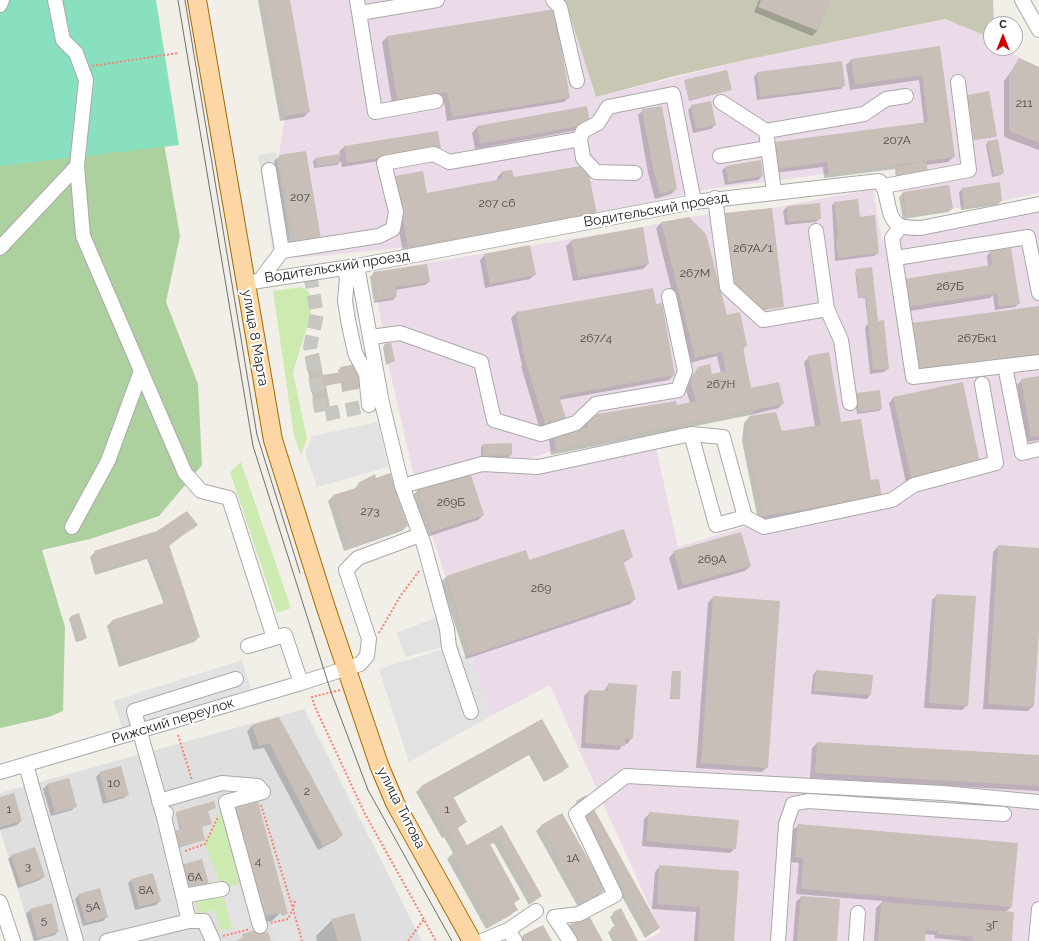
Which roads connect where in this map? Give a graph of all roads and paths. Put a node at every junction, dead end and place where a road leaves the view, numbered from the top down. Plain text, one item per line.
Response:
1 (2, 0) edge
2 (55, 0) edge
3 (197, 0) edge
4 (437, 0) edge
5 (553, 0) edge
6 (1022, 0) edge
7 (0, 5) edge
8 (358, 7) edge
9 (1039, 30) edge
10 (178, 53) dead end
11 (81, 67) junction
12 (577, 81) dead end
13 (958, 82) dead end
14 (906, 96) dead end
15 (436, 102) dead end
16 (721, 102) dead end
17 (766, 131) junction
18 (580, 139) junction
19 (768, 148) junction
20 (720, 156) dead end
21 (77, 166) junction
22 (269, 170) dead end
23 (635, 174) dead end
24 (884, 186) junction
25 (774, 192) junction
26 (715, 198) junction
27 (694, 202) junction
28 (1039, 204) edge
29 (901, 226) junction
30 (816, 231) dead end
31 (0, 248) edge
32 (282, 250) junction
33 (896, 258) junction
34 (351, 267) junction
35 (253, 281) junction
36 (1039, 293) edge
37 (669, 296) dead end
38 (827, 309) junction
39 (370, 337) junction
40 (1039, 362) edge
41 (1005, 366) junction
42 (141, 371) junction
43 (982, 384) dead end
44 (850, 403) dead end
45 (369, 406) dead end
46 (691, 434) junction
47 (1039, 449) edge
48 (402, 486) junction
49 (746, 517) junction
50 (72, 527) dead end
51 (426, 541) junction
52 (428, 559) junction
53 (377, 635) dead end
54 (274, 638) junction
55 (248, 646) dead end
56 (346, 668) junction
57 (236, 679) dead end
58 (301, 683) junction
59 (339, 689) dead end
60 (471, 712) dead end
61 (140, 731) junction
62 (178, 735) dead end
63 (26, 765) junction
64 (0, 772) edge
65 (195, 791) junction
66 (257, 793) junction
67 (226, 802) junction
68 (1039, 802) edge
69 (163, 811) junction
70 (1004, 814) dead end
71 (173, 856) junction
72 (222, 888) dead end
73 (183, 896) junction
74 (295, 901) dead end
75 (0, 902) edge
76 (1039, 908) edge
77 (293, 909) junction
78 (536, 911) dead end
79 (858, 913) dead end
80 (2, 917) edge
81 (424, 919) junction
82 (189, 921) junction
83 (260, 926) junction
84 (512, 935) edge
85 (212, 937) edge
86 (13, 941) edge
87 (76, 941) edge
88 (107, 941) edge
89 (302, 941) edge
90 (408, 941) edge
91 (436, 941) edge
92 (472, 941) edge
93 (482, 941) edge
94 (570, 941) edge
95 (778, 941) edge
96 (856, 941) edge
97 (1036, 941) edge

1 - 7 street
2 - 11 street
3 - 35 main road, улица 8 Марта
4 - 8 street
5 - 12 street
6 - 9 street
8 - 15 street
10 - 11 path
11 - 21 street
13 - 24 street
14 - 17 street
16 - 17 street
17 - 19 street
18 - 23 street
18 - 27 street
18 - 32 street
19 - 20 street
19 - 25 street
21 - 31 street
21 - 42 street
22 - 32 street
24 - 25 street, Водительский проезд
24 - 29 street
25 - 26 street, Водительский проезд
26 - 27 street, Водительский проезд
26 - 38 street
27 - 34 street, Водительский проезд
28 - 29 street
29 - 33 street
30 - 38 street
32 - 35 street
33 - 36 street
33 - 41 street
34 - 35 street, Водительский проезд
34 - 39 street
34 - 45 street
35 - 56 main road, улица 8 Марта
37 - 39 street
38 - 44 street
39 - 48 street
40 - 41 street
41 - 47 street
42 - 50 street
42 - 54 street
43 - 49 street
46 - 48 street
46 - 49 street
46 - 49 street
48 - 51 street
51 - 52 street
51 - 56 street, Рижский переулок
52 - 53 path
52 - 60 street
54 - 55 street
54 - 58 street
56 - 58 street, Рижский переулок
56 - 92 main road, улица Титова
57 - 61 street
58 - 61 street, Рижский переулок
59 - 81 path
61 - 63 street, Рижский переулок
61 - 69 street
62 - 65 path
63 - 64 street, Рижский переулок
63 - 87 street
65 - 66 street
65 - 69 street
66 - 67 street
66 - 77 path
67 - 71 path
67 - 83 street
68 - 94 street
69 - 71 street
70 - 95 street
71 - 73 street
72 - 73 street
73 - 82 street
74 - 77 path
75 - 80 street
76 - 97 street
77 - 83 path
77 - 89 path
78 - 84 street
79 - 96 street
80 - 86 street
81 - 90 path
81 - 91 path
82 - 85 street
82 - 88 street
83 - 85 path
84 - 93 street

